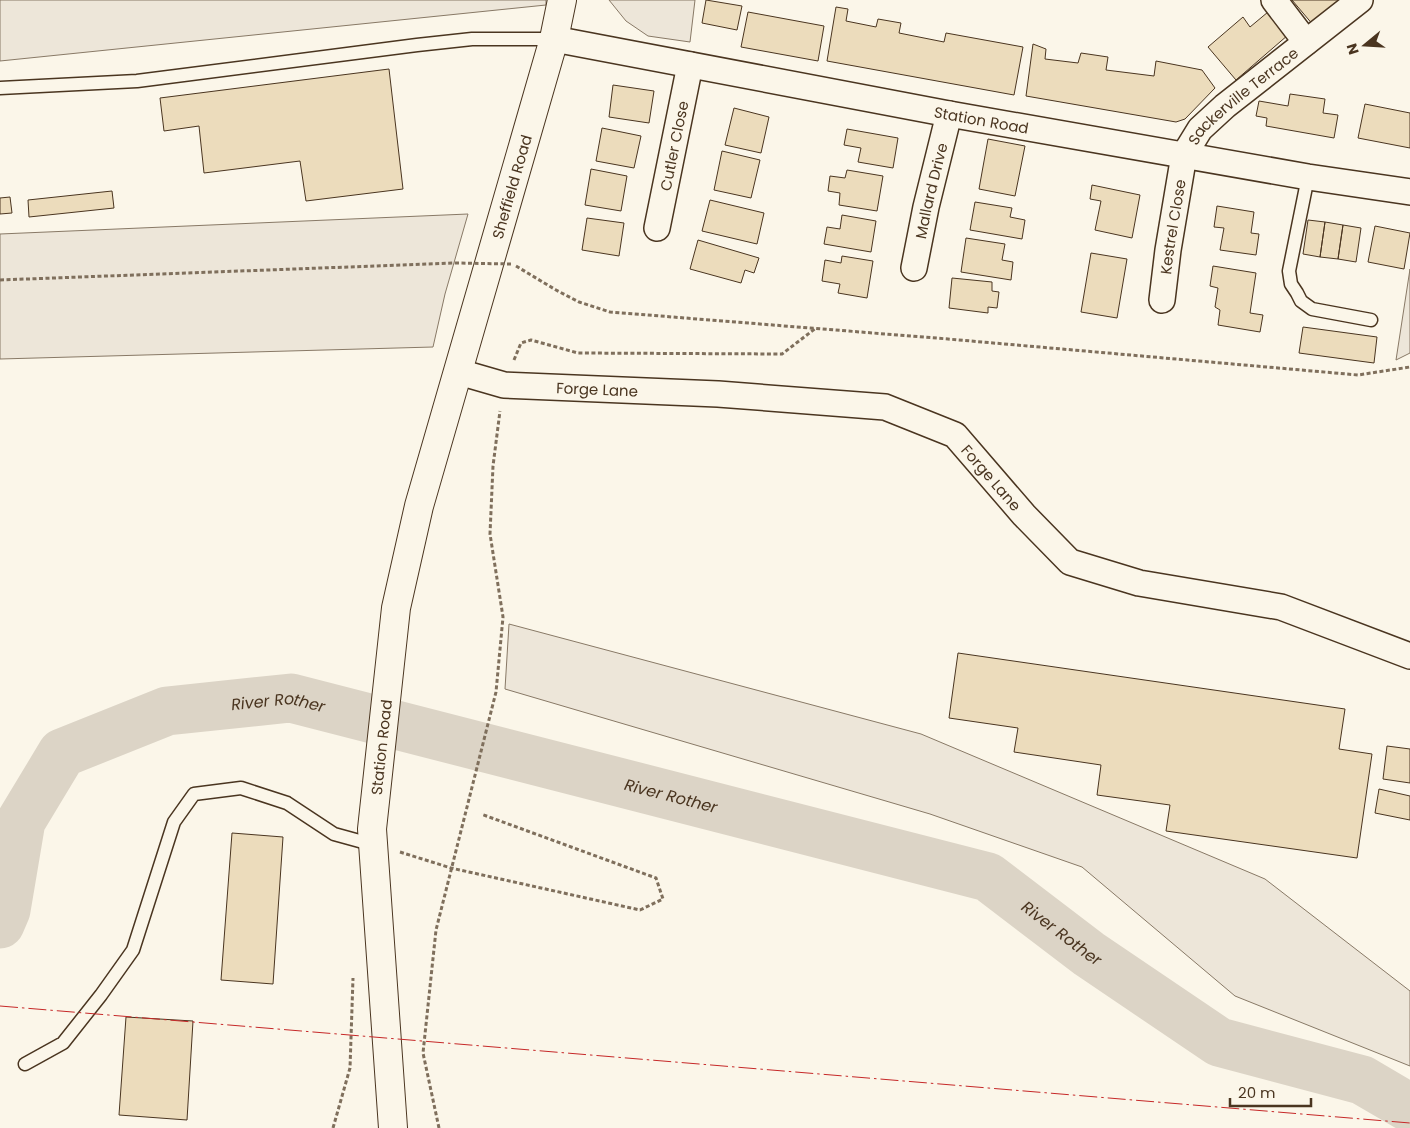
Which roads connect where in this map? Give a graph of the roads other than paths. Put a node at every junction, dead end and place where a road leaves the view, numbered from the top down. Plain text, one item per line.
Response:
1 (562, 0) edge
2 (1274, 0) edge
3 (1360, 0) edge
4 (554, 40) junction
5 (1306, 42) junction
6 (690, 65) junction
7 (0, 88) edge
8 (950, 114) junction
9 (1184, 155) junction
10 (1308, 177) junction
11 (1410, 192) edge
12 (656, 228) dead end
13 (914, 268) dead end
14 (1162, 300) dead end
15 (1371, 320) dead end
16 (459, 372) junction
17 (1410, 656) edge
18 (374, 845) junction
19 (26, 1064) dead end
20 (393, 1128) edge

1 - 4 main road, Sheffield Road
2 - 5 street
3 - 5 street, Sackerville Terrace
4 - 6 street, Station Road
4 - 7 lane
4 - 16 main road, Sheffield Road
5 - 9 street, Sackerville Terrace
6 - 8 street, Station Road
6 - 12 street, Cutler Close
8 - 9 street, Station Road
8 - 13 street, Mallard Drive
9 - 10 street, Station Road
9 - 14 street, Kestrel Close
10 - 11 street, Station Road
10 - 15 lane
16 - 17 street, Forge Lane
16 - 18 main road, Station Road
18 - 19 lane
18 - 20 main road, Station Road

